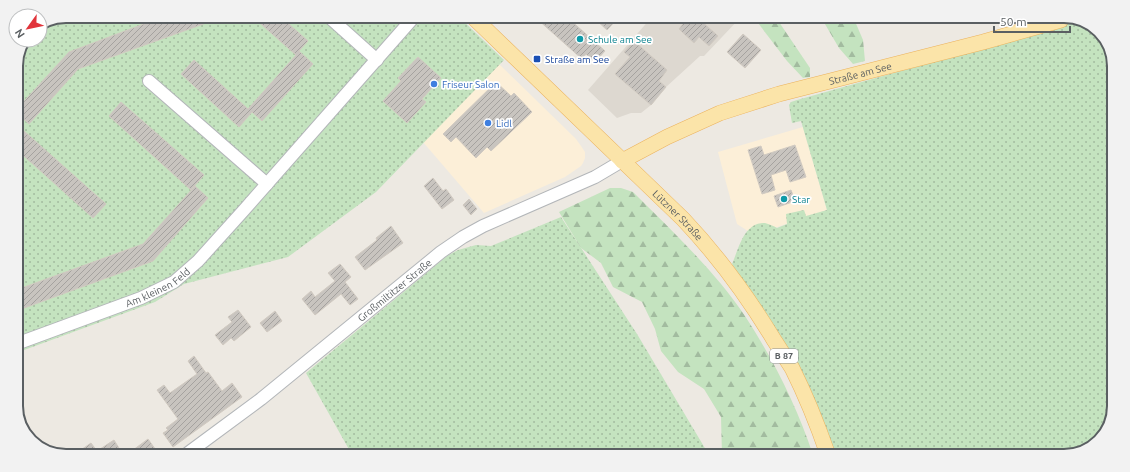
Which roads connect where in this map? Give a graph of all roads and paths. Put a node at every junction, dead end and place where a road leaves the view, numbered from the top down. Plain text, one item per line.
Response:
1 (336, 23) edge
2 (409, 23) edge
3 (478, 23) edge
4 (1050, 23) edge
5 (377, 60) junction
6 (149, 82) dead end
7 (622, 161) junction
8 (268, 184) junction
9 (23, 341) edge
10 (193, 449) edge
11 (826, 449) edge

1 - 5 street
2 - 5 street, Am kleinen Feld
3 - 7 main road, Lützner Straße / B 87
4 - 7 main road, Straße am See
5 - 8 street, Am kleinen Feld
6 - 8 street
7 - 10 street, Großmiltitzer Straße
7 - 11 main road, Lützner Straße / B 87
8 - 9 street, Am kleinen Feld

